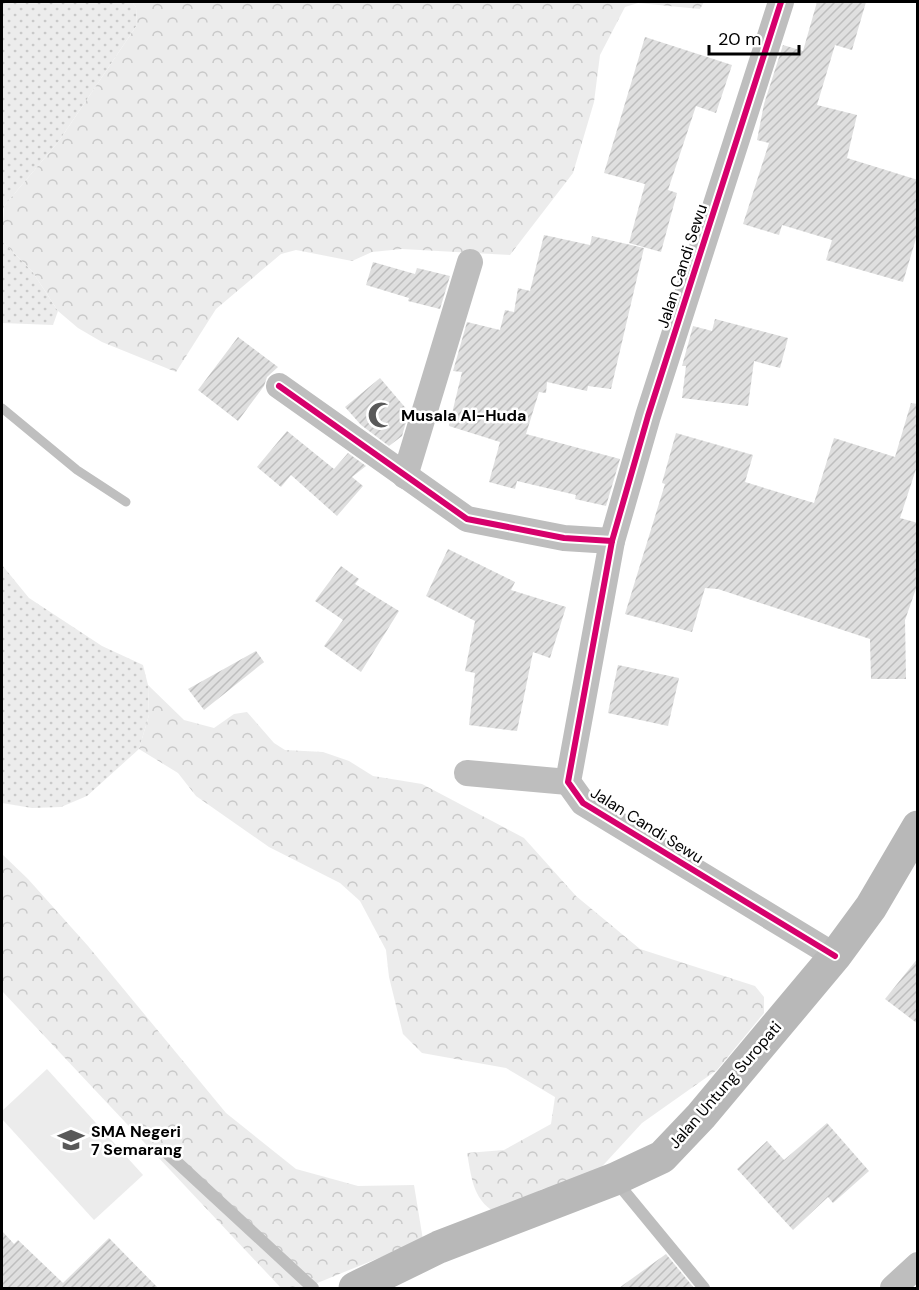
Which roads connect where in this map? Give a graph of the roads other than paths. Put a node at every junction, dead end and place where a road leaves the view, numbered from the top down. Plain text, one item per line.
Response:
1 (781, 2) edge
2 (470, 262) dead end
3 (279, 386) dead end
4 (405, 476) junction
5 (612, 541) junction
6 (467, 773) dead end
7 (568, 782) junction
8 (918, 827) edge
9 (835, 956) junction
10 (167, 1153) dead end
11 (615, 1179) junction
12 (918, 1265) edge
13 (313, 1288) edge
14 (355, 1288) edge
15 (704, 1288) edge
16 (893, 1288) edge

1 - 5 street, Jalan Candi Sewu
2 - 4 street
3 - 4 street
4 - 5 street
5 - 7 street, Jalan Candi Sewu
6 - 7 street
7 - 9 street, Jalan Candi Sewu
8 - 9 main road, Jalan Untung Suropati
9 - 11 main road, Jalan Untung Suropati
10 - 13 lane
11 - 14 main road, Jalan Untung Suropati
11 - 15 lane
12 - 16 street

